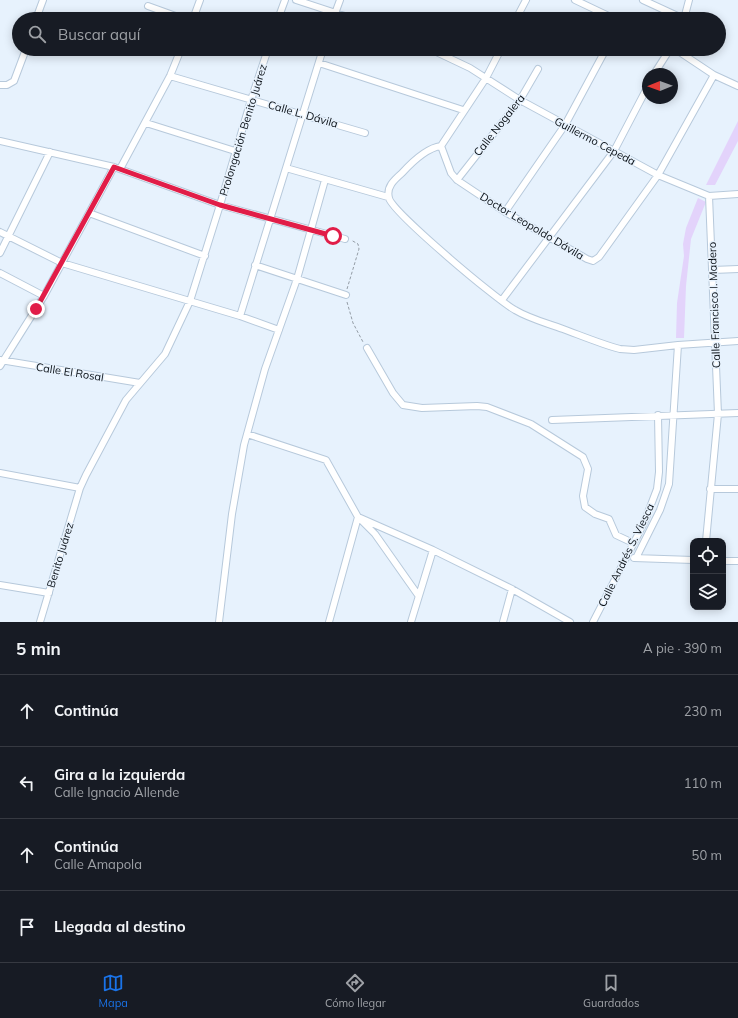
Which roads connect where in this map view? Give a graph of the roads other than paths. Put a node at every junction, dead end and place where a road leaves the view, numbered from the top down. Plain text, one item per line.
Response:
1 (43, 0) edge
2 (200, 0) edge
3 (284, 0) edge
4 (296, 0) edge
5 (340, 0) edge
6 (526, 0) edge
7 (575, 0) edge
8 (643, 0) edge
9 (689, 0) edge
10 (148, 6) dead end
11 (39, 12) edge
12 (165, 12) edge
13 (196, 12) edge
14 (280, 12) edge
15 (335, 12) joint
16 (520, 12) edge
17 (600, 12) edge
18 (669, 12) edge
19 (686, 12) edge
20 (23, 56) edge
21 (178, 56) edge
22 (265, 56) edge
23 (322, 56) edge
24 (445, 56) edge
25 (497, 56) edge
26 (602, 56) edge
27 (666, 56) edge
28 (686, 56) edge
29 (319, 64) junction
30 (658, 68) edge
31 (538, 69) dead end
32 (714, 75) junction
33 (170, 76) junction
34 (486, 78) junction
35 (0, 84) edge
36 (738, 86) edge
37 (642, 97) edge
38 (251, 100) junction
39 (520, 100) junction
40 (463, 110) junction
41 (303, 113) junction
42 (146, 123) junction
43 (565, 125) junction
44 (365, 133) dead end
45 (0, 141) edge
46 (441, 146) junction
47 (235, 151) junction
48 (614, 151) junction
49 (50, 152) junction
50 (117, 168) junction
51 (286, 168) junction
52 (658, 175) junction
53 (325, 180) junction
54 (457, 180) junction
55 (738, 194) edge
56 (709, 196) junction
57 (388, 197) junction
58 (220, 205) junction
59 (505, 212) junction
60 (89, 213) junction
61 (270, 218) junction
62 (310, 230) junction
63 (0, 232) edge
64 (9, 236) junction
65 (549, 237) junction
66 (345, 239) road end
67 (0, 253) edge
68 (204, 256) junction
69 (62, 264) junction
70 (255, 265) junction
71 (738, 269) edge
72 (713, 270) junction
73 (0, 273) edge
74 (297, 279) junction
75 (346, 295) road end
76 (44, 296) junction
77 (502, 300) junction
78 (190, 301) junction
79 (240, 316) junction
80 (279, 330) junction
81 (738, 341) edge
82 (716, 343) junction
83 (678, 345) junction
84 (367, 348) road end
85 (1, 362) edge
86 (140, 383) junction
87 (738, 413) edge
88 (718, 414) junction
89 (658, 415) junction
90 (674, 415) junction
91 (552, 420) dead end
92 (247, 434) junction
93 (0, 473) edge
94 (80, 488) junction
95 (710, 489) junction
96 (738, 489) edge
97 (358, 517) junction
98 (706, 538) edge
99 (633, 543) junction
100 (434, 550) junction
101 (627, 557) junction
102 (636, 558) junction
103 (690, 560) edge
104 (726, 561) edge
105 (738, 561) edge
106 (0, 585) edge
107 (512, 589) junction
108 (48, 593) junction
109 (418, 595) junction
110 (40, 622) edge
111 (220, 622) edge
112 (329, 622) edge
113 (411, 622) edge
114 (503, 622) edge
115 (570, 622) edge
116 (593, 622) edge

1 - 11 street
2 - 13 street
3 - 14 street
4 - 15 street
5 - 15 street
6 - 16 street
7 - 17 street
8 - 18 street
9 - 19 street
10 - 12 street
20 - 35 street
21 - 33 street
22 - 38 street, Prolongación Benito Juárez
23 - 29 street
24 - 34 street, Guillermo Cepeda
25 - 34 street
26 - 43 street
27 - 30 street
28 - 32 street
29 - 40 street
29 - 41 street
31 - 39 street, Calle Nogalera
32 - 36 street
32 - 52 street, Doctor Leopoldo Dávila
33 - 38 street, Calle L. Dávila
33 - 42 street
34 - 39 street, Guillermo Cepeda
34 - 40 street
37 - 48 street
38 - 41 street, Calle L. Dávila
38 - 47 street, Prolongación Benito Juárez
39 - 43 street, Guillermo Cepeda
39 - 54 street, Calle Nogalera
40 - 46 street
41 - 44 street, Calle L. Dávila
41 - 51 street
42 - 47 street
42 - 50 street
43 - 48 street, Guillermo Cepeda
43 - 59 street
45 - 49 street
46 - 54 street, Doctor Leopoldo Dávila
46 - 57 street
47 - 58 street, Prolongación Benito Juárez
48 - 52 street, Guillermo Cepeda
48 - 65 street
49 - 50 street
49 - 64 street
50 - 58 street
50 - 60 street
51 - 53 street
51 - 61 street
52 - 56 street, Guillermo Cepeda
52 - 65 street, Doctor Leopoldo Dávila
53 - 57 street
53 - 62 street
54 - 59 street, Doctor Leopoldo Dávila
55 - 56 street
56 - 72 street, Calle Francisco I. Madero
57 - 77 street
58 - 61 street
58 - 68 street, Prolongación Benito Juárez
59 - 65 street, Doctor Leopoldo Dávila
60 - 68 street
60 - 69 street
61 - 62 street
61 - 70 street
62 - 66 street
62 - 74 street
63 - 64 street
64 - 67 street
64 - 69 street
65 - 77 street
68 - 78 street, Prolongación Benito Juárez
69 - 76 street
69 - 78 street
70 - 74 street
70 - 79 street
71 - 72 street
72 - 82 street, Calle Francisco I. Madero
73 - 76 street
74 - 75 street
74 - 80 street
76 - 85 street
77 - 83 street
78 - 79 street
78 - 86 street, Prolongación Benito Juárez
79 - 80 street
80 - 92 street
81 - 82 street
82 - 83 street
82 - 88 street, Calle Francisco I. Madero
83 - 90 street
84 - 99 street
85 - 86 street, Calle El Rosal
86 - 94 street, Prolongación Benito Juárez
87 - 88 street
88 - 90 street
88 - 95 street, Calle Francisco I. Madero
89 - 90 street
89 - 91 street
89 - 99 street, Calle Andrés S. Viesca
90 - 102 street
92 - 97 street
92 - 111 street
93 - 94 street
94 - 108 street, Benito Juárez
95 - 96 street
95 - 98 street, Calle Francisco I. Madero
97 - 100 street
97 - 109 street
97 - 112 street
99 - 101 street, Calle Andrés S. Viesca
100 - 107 street
100 - 109 street
101 - 102 street
101 - 116 street, Calle Andrés S. Viesca
102 - 103 street
104 - 105 street
106 - 108 street
107 - 114 street
107 - 115 street
108 - 110 street, Benito Juárez
109 - 113 street

